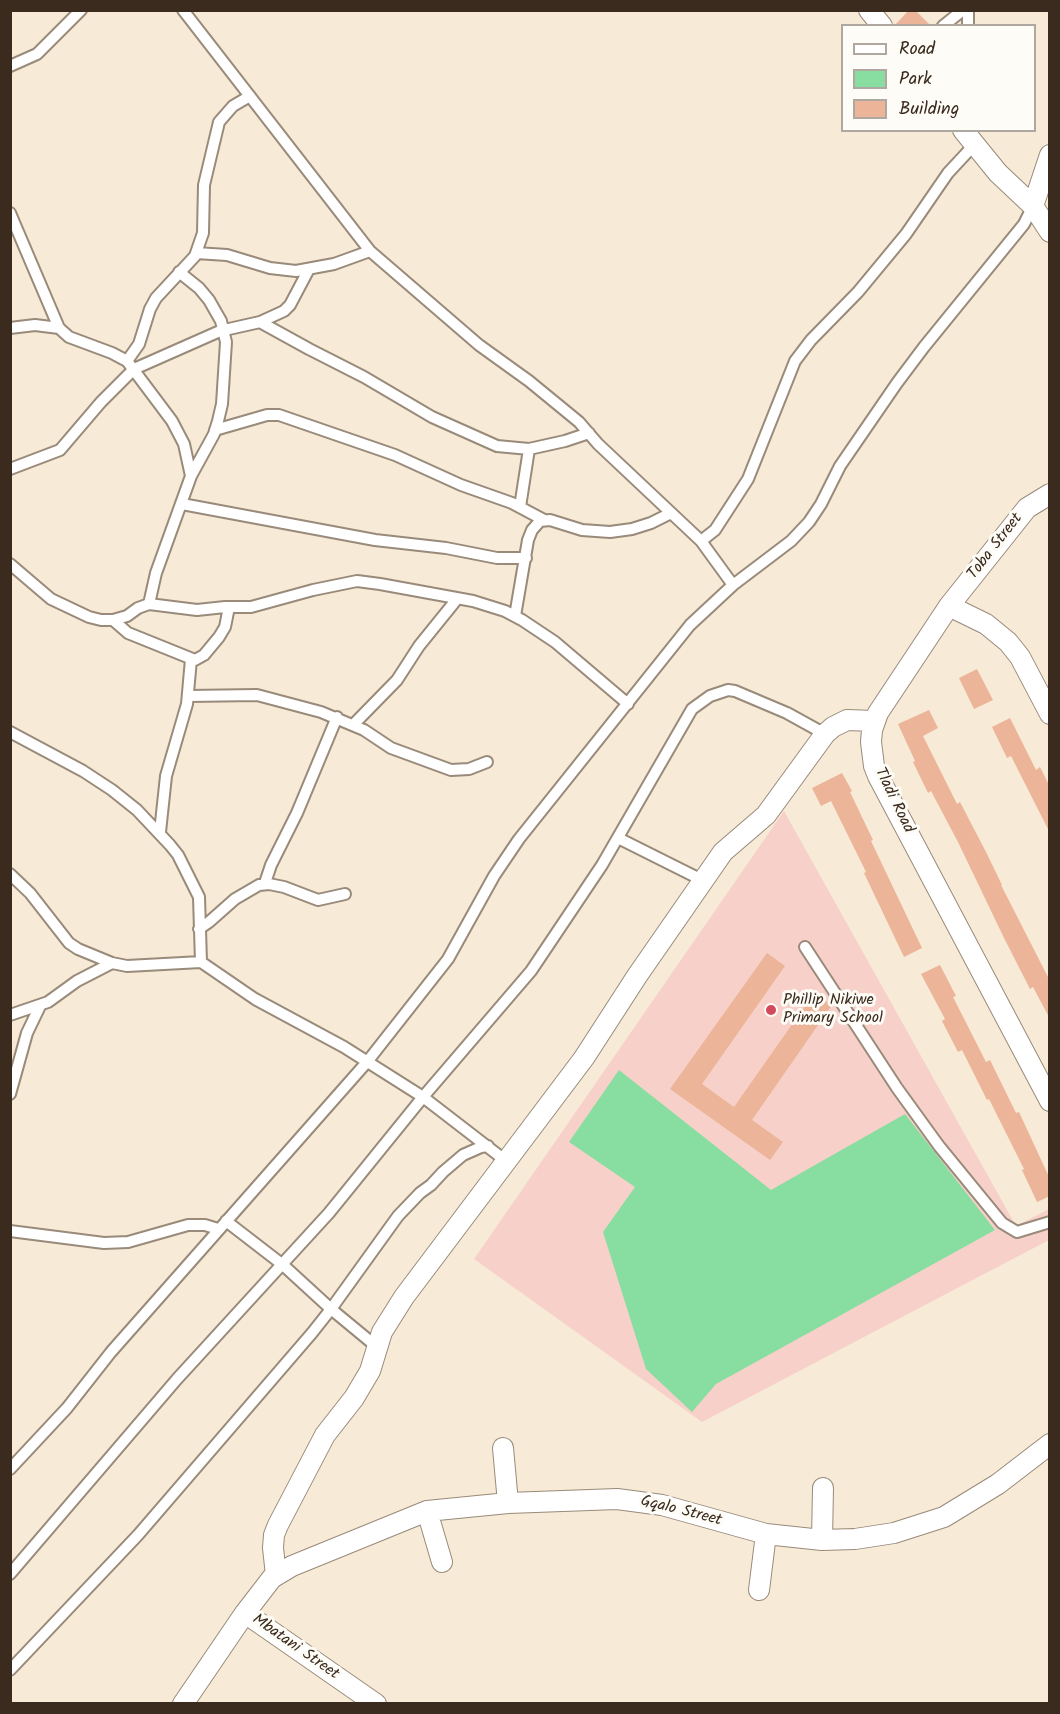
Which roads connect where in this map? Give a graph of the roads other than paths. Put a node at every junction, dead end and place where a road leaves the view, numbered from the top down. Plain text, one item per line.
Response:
1 (81, 10) edge
2 (183, 10) edge
3 (869, 10) edge
4 (963, 10) edge
5 (880, 24) edge
6 (946, 24) edge
7 (10, 66) edge
8 (250, 96) junction
9 (970, 135) edge
10 (1050, 155) edge
11 (1033, 206) junction
12 (10, 213) edge
13 (1050, 232) edge
14 (370, 251) junction
15 (196, 253) junction
16 (309, 269) junction
17 (179, 272) junction
18 (260, 322) junction
19 (59, 327) junction
20 (10, 328) edge
21 (224, 329) junction
22 (131, 365) junction
23 (215, 430) junction
24 (589, 433) junction
25 (529, 449) junction
26 (10, 469) edge
27 (191, 476) junction
28 (1050, 494) edge
29 (182, 504) junction
30 (520, 507) junction
31 (671, 513) junction
32 (544, 520) junction
33 (701, 541) junction
34 (526, 558) junction
35 (10, 564) edge
36 (732, 585) junction
37 (457, 599) junction
38 (149, 604) junction
39 (949, 606) junction
40 (229, 608) junction
41 (516, 616) junction
42 (113, 620) junction
43 (191, 659) junction
44 (188, 696) junction
45 (628, 704) junction
46 (1050, 714) edge
47 (337, 717) junction
48 (874, 721) junction
49 (352, 725) junction
50 (10, 732) edge
51 (825, 734) junction
52 (487, 762) dead end
53 (159, 832) junction
54 (618, 838) junction
55 (10, 874) edge
56 (704, 881) junction
57 (265, 884) junction
58 (345, 894) dead end
59 (199, 929) junction
60 (805, 947) dead end
61 (201, 962) junction
62 (111, 963) junction
63 (40, 1006) junction
64 (10, 1015) edge
65 (367, 1062) junction
66 (10, 1094) edge
67 (423, 1097) junction
68 (1050, 1101) edge
69 (488, 1146) junction
70 (506, 1161) junction
71 (226, 1221) junction
72 (1050, 1222) edge
73 (218, 1229) junction
74 (10, 1231) edge
75 (283, 1265) junction
76 (331, 1309) junction
77 (377, 1347) junction
78 (1050, 1444) edge
79 (503, 1448) dead end
80 (10, 1469) edge
81 (823, 1488) dead end
82 (508, 1503) junction
83 (427, 1512) junction
84 (766, 1534) junction
85 (822, 1540) junction
86 (442, 1562) dead end
87 (10, 1574) edge
88 (276, 1575) junction
89 (759, 1590) dead end
90 (245, 1613) junction
91 (10, 1670) edge
92 (183, 1704) edge
93 (375, 1704) edge

1 - 7 lane
2 - 8 lane
3 - 5 street
4 - 6 lane
8 - 14 lane
8 - 15 lane
9 - 11 street
9 - 33 lane
10 - 11 street
11 - 13 street
11 - 36 lane
12 - 19 lane
14 - 16 lane
14 - 24 lane
15 - 16 lane
15 - 17 lane
16 - 18 lane
17 - 21 lane
17 - 22 lane
18 - 21 lane
18 - 25 lane
19 - 20 lane
19 - 22 lane
21 - 22 lane
21 - 23 lane
22 - 26 lane
22 - 27 lane
23 - 27 lane
23 - 30 lane
24 - 25 lane
24 - 31 lane
25 - 30 lane
27 - 29 lane
28 - 39 street, Toba Street
29 - 34 lane
29 - 38 lane
30 - 32 lane
31 - 32 lane
31 - 33 lane
32 - 34 lane
33 - 36 lane
34 - 41 lane
35 - 42 lane
36 - 45 lane
37 - 40 lane
37 - 41 lane
37 - 49 lane
38 - 40 lane
38 - 42 lane
39 - 46 street
39 - 48 street, Tladi Road
40 - 43 lane
41 - 45 lane
42 - 43 lane
43 - 44 lane
44 - 47 lane
44 - 53 lane
45 - 65 lane
47 - 49 lane
47 - 57 lane
48 - 51 street
48 - 68 street, Tladi Road
49 - 52 lane
50 - 53 lane
51 - 54 lane
51 - 56 street
53 - 59 lane
54 - 56 lane
54 - 67 lane
55 - 62 lane
56 - 70 street
57 - 58 lane
57 - 59 lane
59 - 61 lane
60 - 72 lane
61 - 62 lane
61 - 65 lane
62 - 63 lane
63 - 64 lane
63 - 66 lane
65 - 67 lane
65 - 71 lane
67 - 69 lane
67 - 75 lane
69 - 70 lane
69 - 76 lane
70 - 77 street
71 - 73 lane
71 - 75 lane
73 - 74 lane
73 - 80 lane
75 - 76 lane
75 - 87 lane
76 - 77 lane
76 - 91 lane
77 - 88 street
78 - 85 street, Gqalo Street
79 - 82 street
81 - 85 street
82 - 83 street, Gqalo Street
82 - 84 street, Gqalo Street
83 - 86 street
83 - 88 street, Gqalo Street
84 - 85 street, Gqalo Street
84 - 89 street
88 - 90 street, Gqalo Street
90 - 92 street, Gqalo Street
90 - 93 street, Mbatani Street

